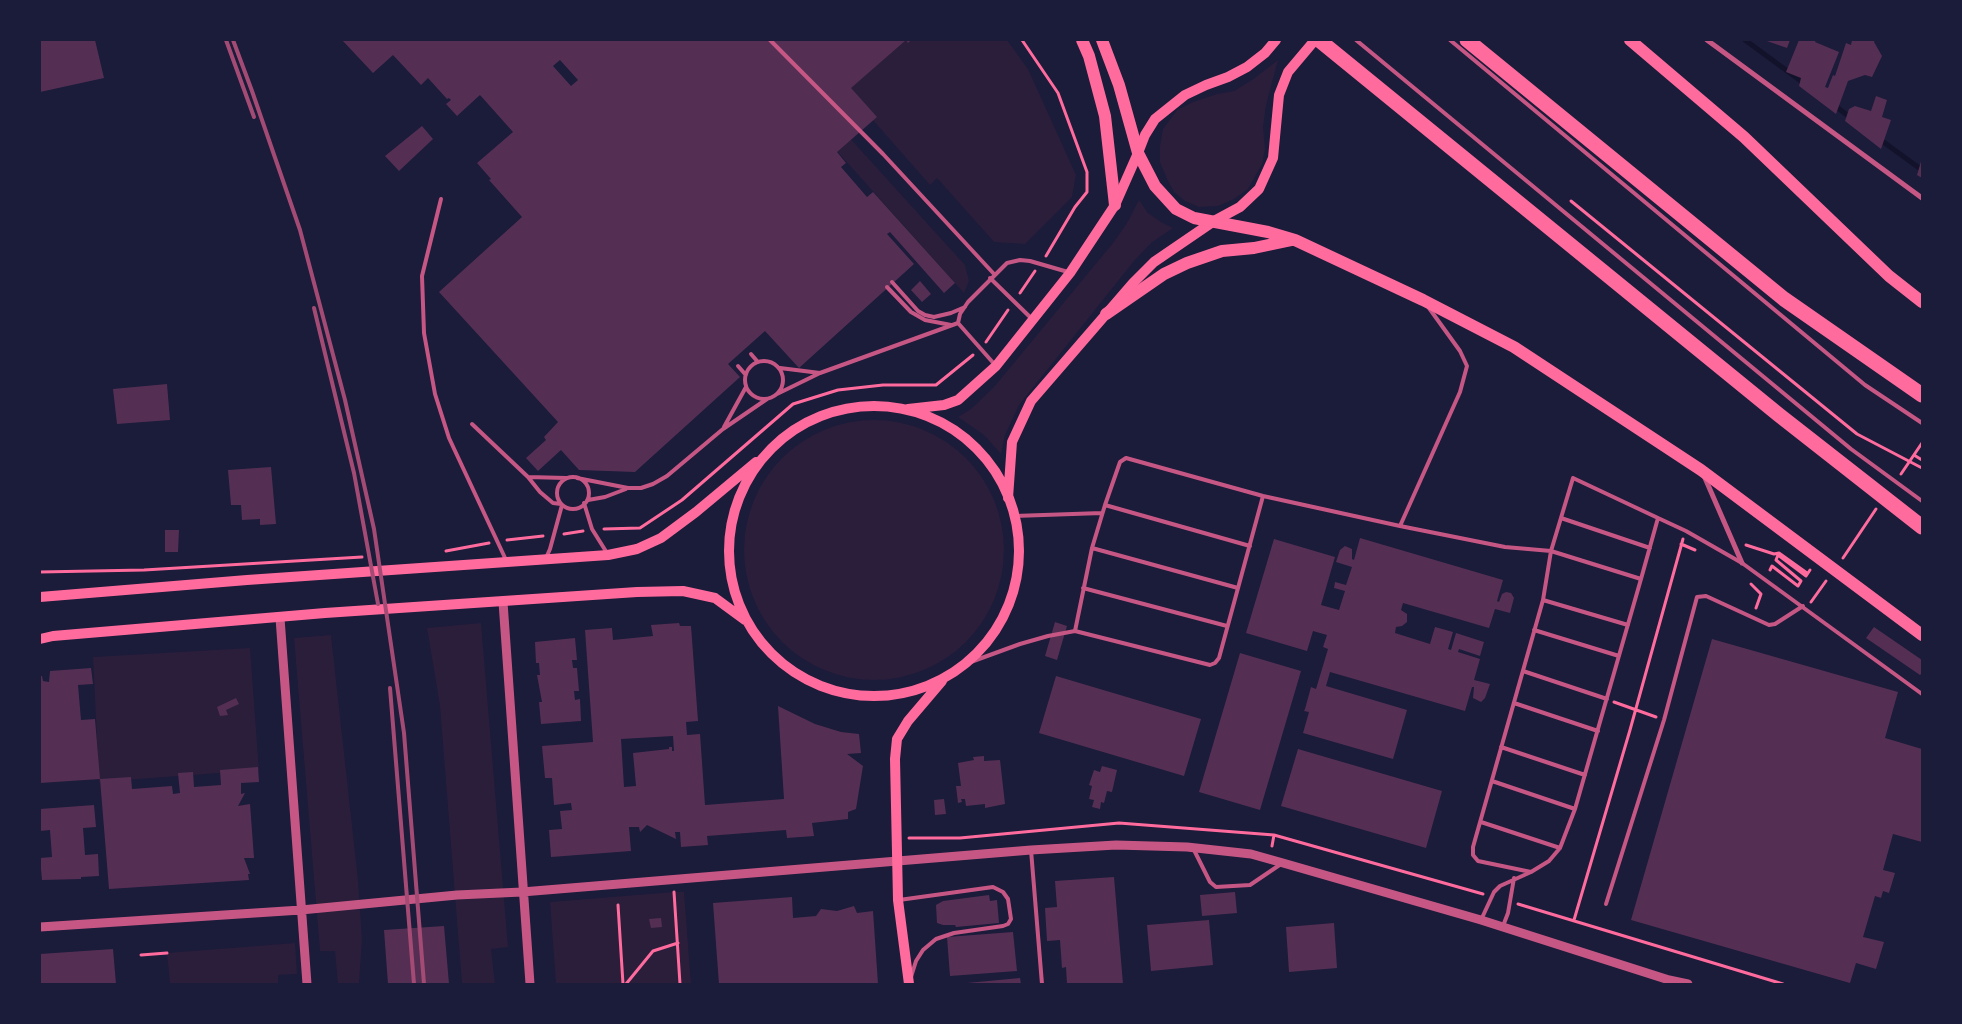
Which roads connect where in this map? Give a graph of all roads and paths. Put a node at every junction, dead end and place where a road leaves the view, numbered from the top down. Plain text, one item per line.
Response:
1 (770, 40) edge
2 (1022, 40) edge
3 (1082, 40) edge
4 (1102, 40) edge
5 (1276, 40) edge
6 (1315, 40) edge
7 (1319, 40) edge
8 (1356, 40) edge
9 (1450, 40) edge
10 (1467, 40) edge
11 (1630, 40) edge
12 (1707, 40) edge
13 (1138, 153) junction
14 (1565, 196) dead end
15 (1922, 198) edge
16 (441, 199) dead end
17 (1115, 205) junction
18 (1214, 221) junction
19 (1295, 240) junction
20 (1040, 265) junction
21 (1070, 273) junction
22 (994, 274) junction
23 (990, 278) junction
24 (892, 282) dead end
25 (887, 287) dead end
26 (1423, 300) junction
27 (1014, 301) junction
28 (1922, 302) edge
29 (965, 307) junction
30 (1106, 314) junction
31 (1033, 320) junction
32 (958, 323) junction
33 (952, 325) junction
34 (981, 348) junction
35 (751, 354) dead end
36 (757, 361) junction
37 (738, 366) dead end
38 (996, 366) junction
39 (780, 368) junction
40 (820, 373) junction
41 (745, 374) junction
42 (746, 386) junction
43 (777, 394) junction
44 (1922, 395) edge
45 (767, 399) junction
46 (905, 410) junction
47 (1922, 423) edge
48 (472, 424) dead end
49 (723, 428) junction
50 (1922, 443) edge
51 (1914, 455) junction
52 (762, 456) junction
53 (1922, 460) edge
54 (1922, 468) edge
55 (1702, 470) junction
56 (528, 477) junction
57 (568, 478) junction
58 (577, 478) junction
59 (1897, 480) dead end
60 (628, 488) junction
61 (1263, 496) junction
62 (1008, 499) junction
63 (588, 500) junction
64 (1922, 501) edge
65 (584, 503) junction
66 (562, 504) junction
67 (1105, 504) junction
68 (1880, 504) dead end
69 (1102, 513) junction
70 (1014, 516) junction
71 (1560, 518) junction
72 (1658, 518) junction
73 (1400, 526) junction
74 (1922, 527) edge
75 (592, 529) junction
76 (1686, 531) junction
77 (554, 535) junction
78 (498, 542) junction
79 (1732, 543) junction
80 (1681, 544) junction
81 (1250, 546) junction
82 (1092, 548) junction
83 (1650, 548) junction
84 (1550, 551) junction
85 (440, 552) dead end
86 (1700, 552) dead end
87 (608, 555) junction
88 (1818, 557) junction
89 (325, 558) dead end
90 (545, 560) junction
91 (507, 562) junction
92 (1742, 562) junction
93 (1840, 562) dead end
94 (40, 572) edge
95 (1807, 574) junction
96 (1776, 577) dead end
97 (1828, 578) dead end
98 (1641, 579) junction
99 (1746, 580) dead end
100 (1083, 588) junction
101 (1238, 588) junction
102 (40, 597) edge
103 (1804, 598) dead end
104 (1543, 600) junction
105 (503, 602) junction
106 (1803, 606) junction
107 (280, 618) junction
108 (1752, 618) junction
109 (745, 620) junction
110 (1628, 625) junction
111 (1227, 626) junction
112 (1534, 630) junction
113 (1075, 631) junction
114 (1922, 635) edge
115 (40, 639) edge
116 (1619, 656) junction
117 (968, 663) junction
118 (1523, 671) junction
119 (942, 680) junction
120 (1922, 694) edge
121 (1607, 699) junction
122 (1514, 703) junction
123 (1636, 710) junction
124 (1664, 720) junction
125 (1598, 731) junction
126 (1502, 748) junction
127 (1585, 775) junction
128 (1492, 781) junction
129 (1575, 809) junction
130 (1481, 822) junction
131 (1193, 848) junction
132 (1560, 848) junction
133 (1032, 850) junction
134 (898, 860) junction
135 (1283, 863) junction
136 (1531, 872) junction
137 (1514, 878) junction
138 (522, 892) junction
139 (674, 892) dead end
140 (898, 900) junction
141 (1606, 904) dead end
142 (618, 905) dead end
143 (301, 910) junction
144 (1482, 920) junction
145 (1574, 920) dead end
146 (1503, 926) junction
147 (40, 927) edge
148 (678, 944) junction
149 (168, 953) dead end
150 (141, 955) dead end
151 (1668, 982) edge
152 (307, 984) edge
153 (530, 984) edge
154 (624, 984) edge
155 (680, 984) edge
156 (909, 984) edge
157 (1042, 984) edge
158 (1688, 984) edge

1 - 22 lane
2 - 20 path
3 - 17 main road
4 - 13 main road
5 - 13 main road
6 - 18 main road
7 - 74 highway
8 - 64 lane
9 - 47 lane
10 - 44 highway
11 - 28 main road
12 - 15 street
13 - 17 main road
13 - 18 main road
14 - 54 path
16 - 78 lane
17 - 21 main road
18 - 19 main road
18 - 30 main road
19 - 26 main road
19 - 30 main road
20 - 21 lane
20 - 22 lane
20 - 27 path
21 - 31 main road
22 - 23 lane
23 - 27 lane
23 - 29 lane
24 - 29 lane
25 - 33 lane
26 - 55 main road
26 - 73 lane
27 - 31 lane
27 - 34 path
29 - 32 lane
30 - 62 main road
31 - 38 main road
32 - 33 lane
32 - 34 lane
33 - 40 lane
34 - 38 lane
34 - 75 path
35 - 36 lane
36 - 39 lane
36 - 41 lane
37 - 41 lane
38 - 46 main road
39 - 40 lane
39 - 43 lane
40 - 43 lane
41 - 42 lane
42 - 45 lane
42 - 49 lane
43 - 45 lane
45 - 49 lane
46 - 52 main road
46 - 62 main road
48 - 56 lane
49 - 60 lane
50 - 51 path
51 - 53 path
51 - 59 path
52 - 87 main road
52 - 109 main road
55 - 79 street
55 - 88 main road
56 - 57 lane
56 - 66 lane
57 - 58 lane
57 - 66 lane
58 - 60 lane
58 - 63 lane
60 - 63 lane
61 - 67 lane
61 - 73 lane
61 - 81 lane
62 - 70 main road
63 - 65 lane
65 - 66 lane
65 - 75 lane
66 - 77 lane
67 - 69 lane
67 - 81 lane
68 - 93 path
69 - 70 lane
69 - 82 lane
70 - 117 main road
71 - 72 lane
71 - 83 lane
71 - 84 lane
72 - 76 lane
72 - 83 lane
73 - 84 lane
75 - 77 path
75 - 87 lane
76 - 80 path
76 - 92 lane
77 - 78 path
77 - 90 lane
78 - 85 path
78 - 91 lane
79 - 92 street
79 - 95 path
80 - 86 path
80 - 123 path
81 - 101 lane
82 - 100 lane
82 - 101 lane
83 - 98 lane
84 - 98 lane
84 - 104 lane
87 - 90 main road
88 - 95 path
88 - 114 main road
89 - 94 path
90 - 91 main road
91 - 102 main road
92 - 106 lane
95 - 96 path
97 - 103 path
98 - 110 lane
99 - 108 path
100 - 111 lane
100 - 113 lane
101 - 111 lane
104 - 110 lane
104 - 112 lane
105 - 107 main road
105 - 109 main road
105 - 138 street
106 - 108 lane
106 - 120 lane
107 - 115 main road
107 - 143 street
108 - 124 lane
109 - 119 main road
110 - 116 lane
111 - 113 lane
112 - 116 lane
112 - 118 lane
113 - 117 lane
116 - 121 lane
117 - 119 main road
118 - 121 lane
118 - 122 lane
119 - 134 main road
121 - 123 path
121 - 125 lane
122 - 125 lane
122 - 126 lane
123 - 124 path
123 - 145 path
124 - 141 lane
125 - 127 lane
126 - 127 lane
126 - 128 lane
127 - 129 lane
128 - 129 lane
128 - 130 lane
129 - 132 lane
130 - 132 lane
130 - 136 lane
131 - 133 street
131 - 135 street
131 - 135 lane
132 - 136 lane
133 - 134 street
133 - 157 lane
134 - 138 street
134 - 140 main road
135 - 144 street
136 - 137 lane
137 - 144 lane
137 - 146 lane
138 - 143 street
138 - 153 street
139 - 148 path
140 - 156 main road
140 - 156 lane
142 - 154 path
143 - 147 street
143 - 152 street
144 - 146 street
146 - 151 street
148 - 154 path
148 - 155 path
149 - 150 path
151 - 158 street

